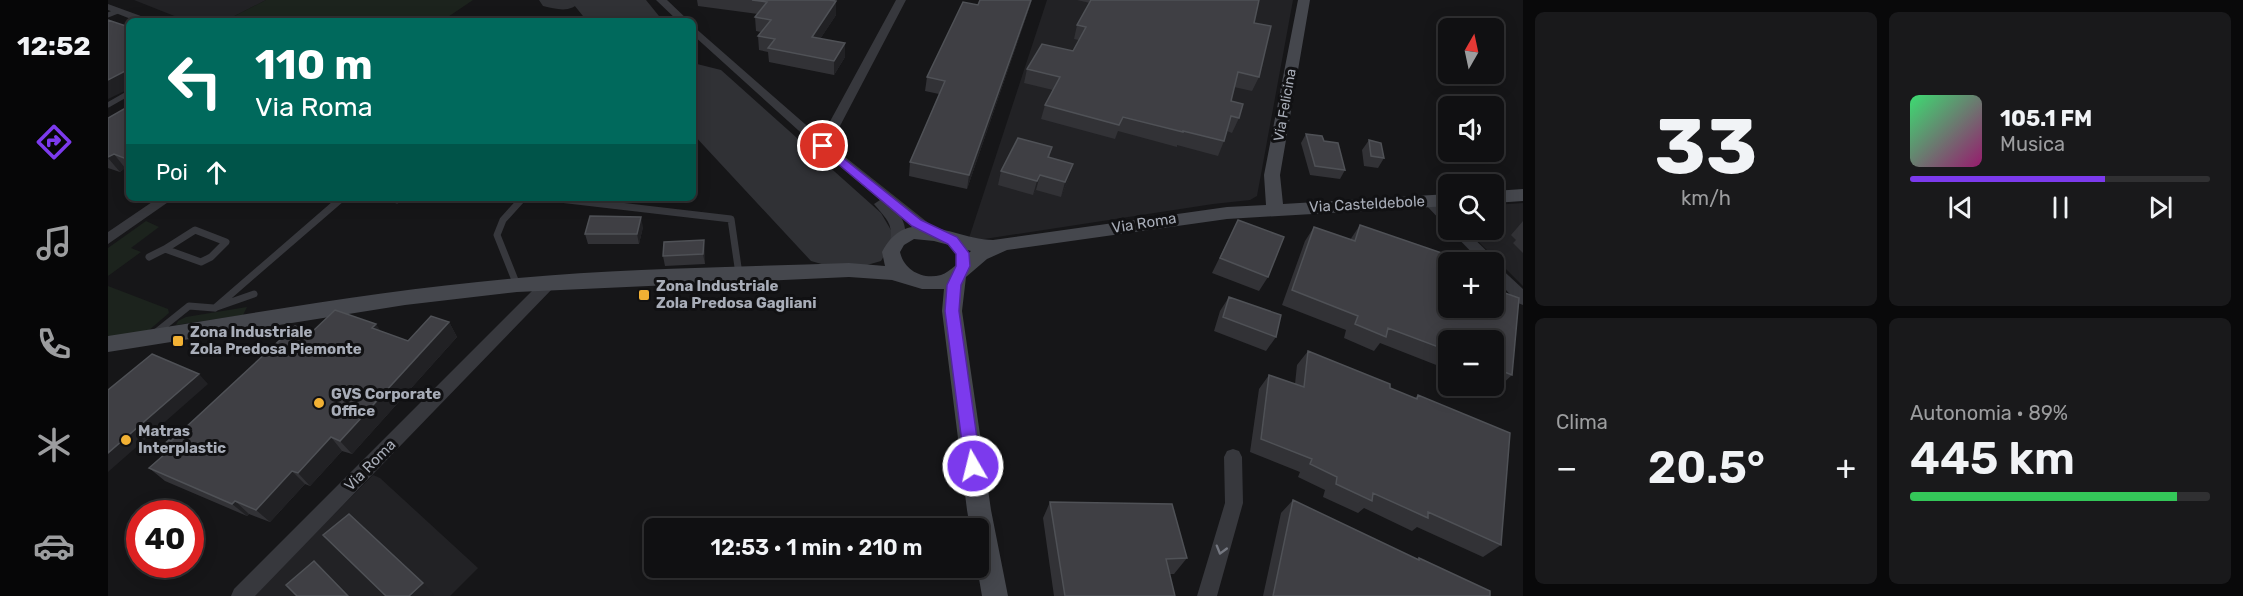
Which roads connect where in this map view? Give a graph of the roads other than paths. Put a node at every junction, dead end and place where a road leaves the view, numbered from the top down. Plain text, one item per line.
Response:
1 (661, 0) edge
2 (902, 0) edge
3 (1304, 0) edge
4 (111, 11) edge
5 (135, 18) edge
6 (681, 18) edge
7 (696, 32) edge
8 (126, 95) edge
9 (108, 105) edge
10 (823, 146) junction
11 (861, 178) junction
12 (1523, 195) edge
13 (1504, 196) edge
14 (163, 201) edge
15 (339, 201) edge
16 (520, 201) edge
17 (577, 201) edge
18 (1430, 201) junction
19 (1438, 201) edge
20 (1280, 209) junction
21 (1438, 209) edge
22 (934, 233) junction
23 (108, 239) edge
24 (952, 240) junction
25 (1467, 240) edge
26 (1003, 245) junction
27 (165, 249) junction
28 (894, 249) junction
29 (1479, 252) edge
30 (149, 257) dead end
31 (849, 270) junction
32 (959, 272) junction
33 (739, 276) junction
34 (911, 279) junction
35 (1504, 279) edge
36 (549, 283) junction
37 (517, 285) junction
38 (254, 294) dead end
39 (1523, 299) edge
40 (215, 308) junction
41 (952, 311) junction
42 (151, 337) junction
43 (108, 344) edge
44 (1233, 457) dead end
45 (241, 596) edge
46 (995, 596) edge
47 (1207, 596) edge

1 - 6 street
2 - 10 street
3 - 20 street, Via Felicina
4 - 5 street
7 - 10 street
8 - 9 lane
10 - 11 street
11 - 22 street
11 - 28 street
12 - 13 street
14 - 23 street
15 - 40 lane
16 - 37 lane
17 - 33 lane
18 - 19 street, Via Casteldebole
18 - 20 street, Via Casteldebole
18 - 21 street
20 - 26 street, Via Roma
22 - 24 street, Via Roma
22 - 28 street, Via Roma
24 - 26 street, Via Roma
24 - 32 street
25 - 29 street
26 - 32 street, Via Roma
27 - 27 lane
27 - 30 lane
28 - 31 street, Via Roma
28 - 34 street
31 - 33 street, Via Roma
31 - 34 street, Via Roma
32 - 34 street, Via Roma
32 - 41 street
33 - 36 street, Via Roma
34 - 41 street
35 - 39 street
36 - 37 street, Via Roma
36 - 45 street, Via Roma
37 - 42 street, Via Roma
38 - 40 lane, Via Roma
40 - 42 lane, Via Roma
41 - 46 street
42 - 43 street, Via Roma
44 -> 47 street

